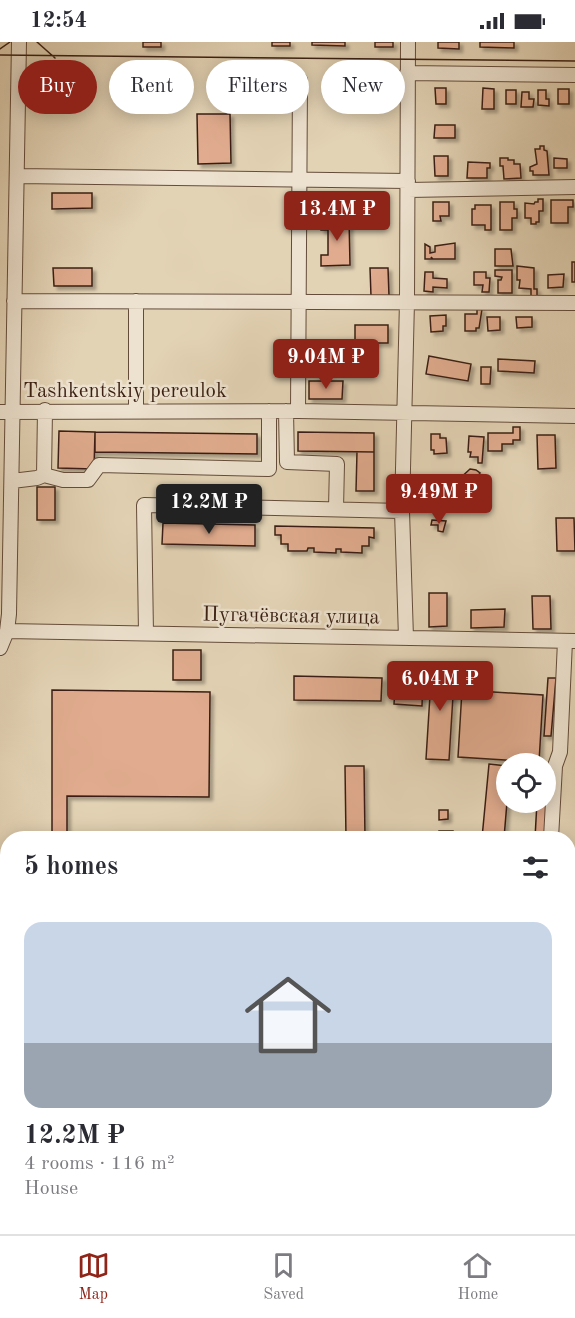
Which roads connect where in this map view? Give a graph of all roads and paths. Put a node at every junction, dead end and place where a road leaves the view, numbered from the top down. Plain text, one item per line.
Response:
1 (19, 42) edge
2 (408, 42) edge
3 (407, 73) junction
4 (575, 75) edge
5 (300, 114) edge
6 (17, 176) junction
7 (299, 180) junction
8 (408, 185) junction
9 (575, 187) edge
10 (14, 301) junction
11 (136, 301) junction
12 (408, 301) junction
13 (298, 302) junction
14 (575, 303) edge
15 (45, 410) junction
16 (136, 410) junction
17 (269, 411) junction
18 (292, 411) junction
19 (6, 412) edge
20 (404, 412) junction
21 (575, 416) edge
22 (44, 475) junction
23 (12, 481) junction
24 (336, 509) junction
25 (402, 511) junction
26 (7, 631) junction
27 (146, 633) junction
28 (406, 638) junction
29 (570, 641) edge
30 (0, 648) edge
31 (560, 752) junction
32 (575, 752) edge
33 (551, 831) edge

1 - 6 street
2 - 3 street
3 - 4 street
3 - 8 street
5 - 7 street
6 - 7 street
6 - 10 street
7 - 8 street
7 - 13 street
8 - 9 street
8 - 12 street
10 - 11 street
10 - 19 street
11 - 13 street
11 - 16 street
12 - 13 street
12 - 14 street
12 - 20 street
13 - 18 street
15 - 16 street, Tashkentskiy pereulok
15 - 19 street, Tashkentskiy pereulok
15 - 22 street
16 - 17 street, Tashkentskiy pereulok
17 - 18 street, Tashkentskiy pereulok
17 - 22 street
18 - 20 street, Tashkentskiy pereulok
18 - 24 street
19 - 23 street
20 - 21 street, Tashkentskiy pereulok
20 - 25 street
22 - 23 street
23 - 26 street
24 - 25 street
24 - 27 street
25 - 28 street
26 - 27 street, Пугачёвская улица
26 - 30 street
27 - 28 street, Пугачёвская улица
28 - 29 street, Пугачёвская улица
29 - 31 street
31 - 32 street
31 - 33 street

